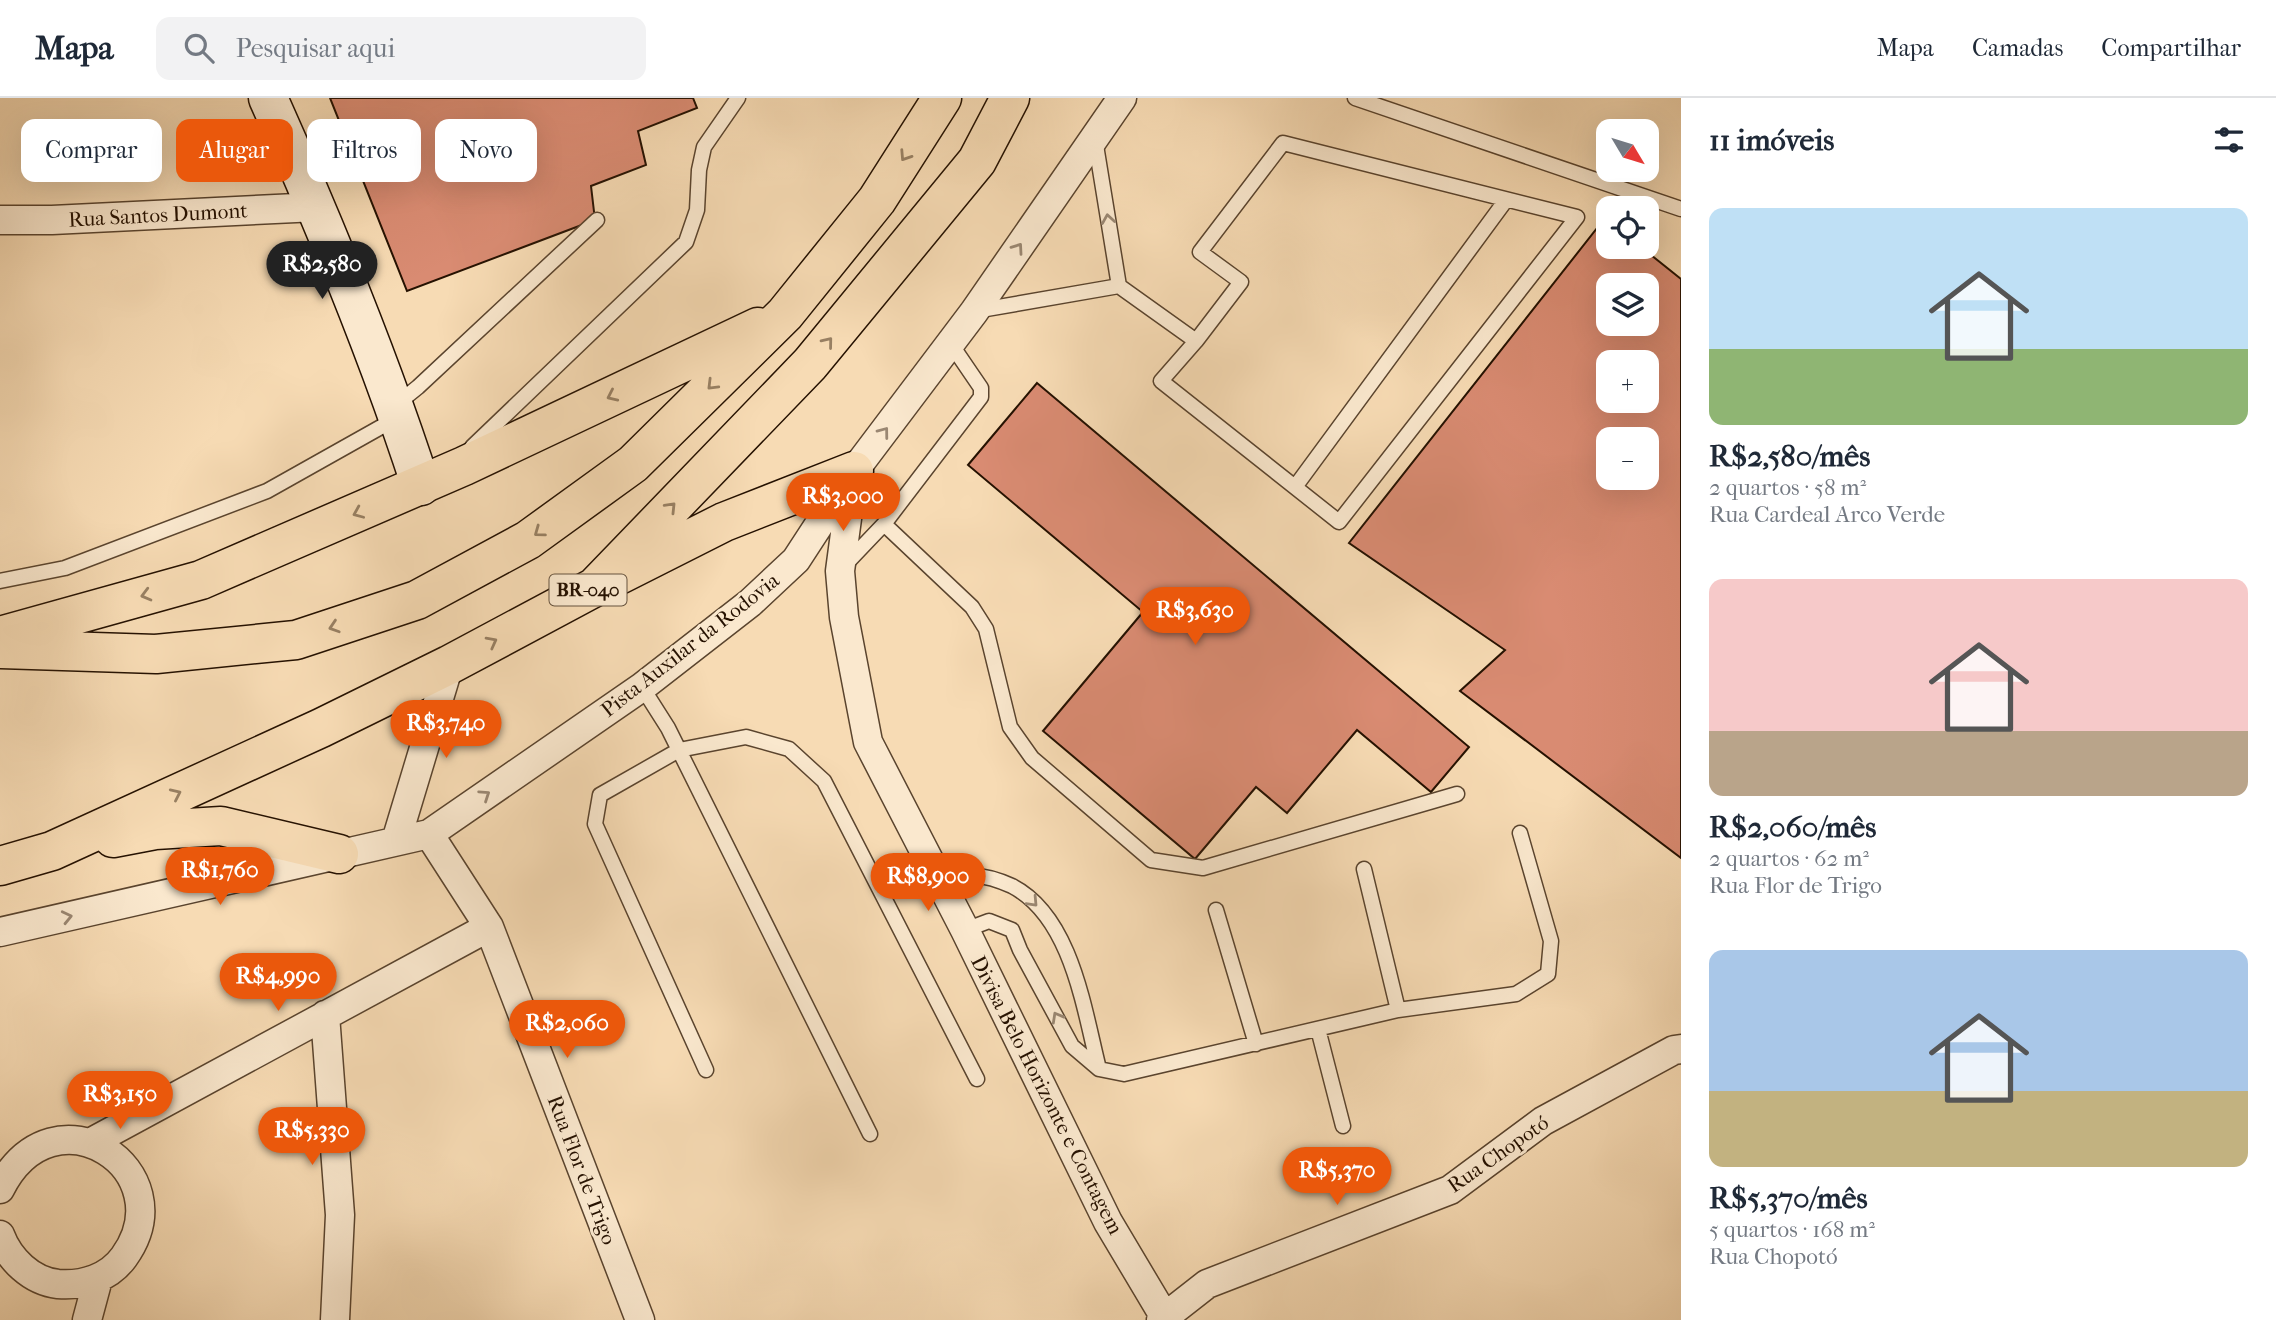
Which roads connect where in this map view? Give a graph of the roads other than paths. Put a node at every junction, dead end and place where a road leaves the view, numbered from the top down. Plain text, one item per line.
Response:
1 (268, 98) edge
2 (737, 98) edge
3 (942, 98) edge
4 (1010, 98) edge
5 (1122, 98) edge
6 (1355, 98) edge
7 (1095, 137) junction
8 (1506, 200) junction
9 (317, 207) junction
10 (1681, 208) edge
11 (0, 220) edge
12 (597, 220) dead end
13 (1119, 286) junction
14 (974, 312) junction
15 (785, 314) junction
16 (1196, 341) junction
17 (951, 344) junction
18 (397, 412) junction
19 (854, 471) junction
20 (431, 481) junction
21 (1295, 487) junction
22 (884, 524) junction
23 (840, 570) junction
24 (0, 581) edge
25 (595, 587) junction
26 (0, 636) edge
27 (0, 649) edge
28 (449, 666) junction
29 (642, 687) junction
30 (679, 750) junction
31 (1457, 794) dead end
32 (429, 834) junction
33 (1520, 834) dead end
34 (396, 841) junction
35 (52, 851) junction
36 (339, 854) junction
37 (0, 866) edge
38 (1364, 869) dead end
39 (940, 882) junction
40 (1216, 910) dead end
41 (489, 927) junction
42 (965, 930) junction
43 (0, 932) edge
44 (1398, 1010) junction
45 (325, 1015) junction
46 (1318, 1029) junction
47 (1256, 1044) junction
48 (1681, 1049) edge
49 (1099, 1069) junction
50 (706, 1070) dead end
51 (977, 1079) dead end
52 (1343, 1126) dead end
53 (870, 1134) dead end
54 (90, 1143) junction
55 (0, 1189) edge
56 (0, 1235) edge
57 (98, 1279) junction
58 (1162, 1318) edge
59 (87, 1320) edge
60 (335, 1320) edge
61 (640, 1320) edge

1 - 9 street
2 - 20 lane
3 -> 15 highway
25 -> 4 highway, BR-040
5 - 7 street, Pista Auxilar da Rodovia
6 - 10 lane
13 -> 7 lane
14 -> 7 street, Pista Auxilar da Rodovia
8 - 16 lane
8 - 21 lane
8 - 21 lane
9 - 11 street, Rua Santos Dumont
9 - 18 street
12 - 18 lane
13 - 14 lane
13 - 16 lane
14 - 17 street, Pista Auxilar da Rodovia
15 -> 20 highway
15 -> 27 highway
16 - 21 lane
19 -> 17 street, Pista Auxilar da Rodovia
17 - 22 lane
18 - 20 street
18 - 24 lane
19 - 23 street, Divisa Belo Horizonte e Contagem
19 - 25 highway
19 - 29 street, Pista Auxilar da Rodovia
20 -> 26 highway
22 - 23 lane
22 - 31 lane
23 - 39 street, Divisa Belo Horizonte e Contagem
28 -> 25 highway, BR-040
28 - 34 street
35 -> 28 highway, BR-040
29 - 30 lane
32 -> 29 street, Pista Auxilar da Rodovia
30 - 50 lane
30 - 51 lane
30 - 53 lane
32 - 34 street
32 - 41 street, Rua Flor de Trigo
33 - 44 lane
34 - 36 street
35 - 36 highway
35 - 37 highway, BR-040
43 -> 36 street
38 - 44 lane
39 - 42 street, Divisa Belo Horizonte e Contagem
39 -> 49 lane
40 - 47 lane
41 - 45 street
41 - 61 street, Rua Flor de Trigo
49 -> 42 lane
42 - 58 street, Divisa Belo Horizonte e Contagem
44 - 46 lane
45 - 54 street
45 - 60 street
46 - 47 lane
46 - 52 lane
47 - 49 lane
48 - 58 street, Rua Chopotó
54 - 55 street
54 - 57 street
56 - 57 street
57 - 59 street

